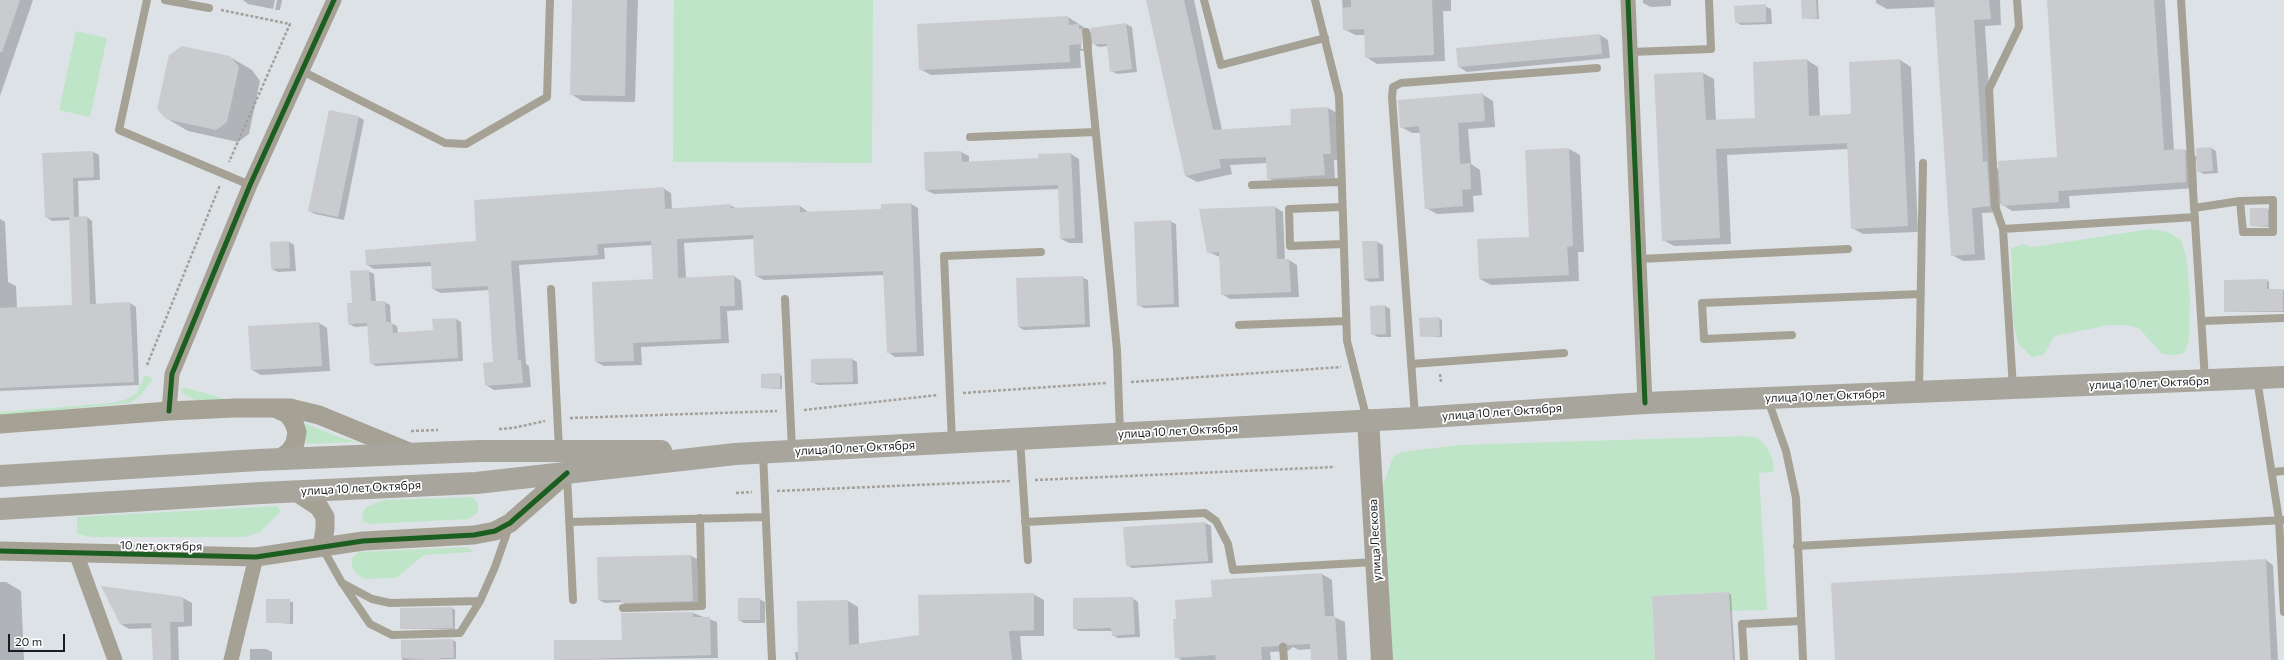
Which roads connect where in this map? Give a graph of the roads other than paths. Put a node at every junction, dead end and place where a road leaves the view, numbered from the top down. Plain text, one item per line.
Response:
1 (147, 0) edge
2 (165, 0) edge
3 (334, 0) edge
4 (550, 0) edge
5 (1204, 0) edge
6 (1315, 0) edge
7 (1628, 0) edge
8 (1708, 0) edge
9 (2018, 0) edge
10 (2181, 0) edge
11 (209, 8) road end
12 (1086, 32) dead end
13 (1325, 38) junction
14 (1630, 52) junction
15 (1597, 68) dead end
16 (302, 71) junction
17 (1096, 132) junction
18 (970, 137) dead end
19 (1923, 163) dead end
20 (1341, 182) junction
21 (250, 185) junction
22 (1252, 185) dead end
23 (2240, 201) junction
24 (1342, 207) junction
25 (2194, 208) junction
26 (2195, 217) junction
27 (2003, 229) junction
28 (1344, 244) junction
29 (1848, 249) dead end
30 (1041, 252) dead end
31 (1639, 259) junction
32 (551, 289) dead end
33 (1920, 294) junction
34 (785, 299) dead end
35 (2284, 318) edge
36 (1346, 321) junction
37 (2202, 321) junction
38 (1239, 325) dead end
39 (1792, 336) dead end
40 (1564, 353) dead end
41 (1411, 364) junction
42 (2284, 377) edge
43 (2257, 378) junction
44 (2205, 380) junction
45 (2013, 389) junction
46 (1919, 392) junction
47 (1768, 399) junction
48 (1645, 403) junction
49 (269, 407) junction
50 (169, 411) junction
51 (1415, 418) junction
52 (1368, 420) junction
53 (0, 424) edge
54 (1120, 434) junction
55 (1020, 439) junction
56 (952, 442) junction
57 (792, 451) junction
58 (559, 452) junction
59 (763, 453) junction
60 (414, 454) junction
61 (720, 455) junction
62 (272, 460) junction
63 (2284, 471) edge
64 (2272, 472) junction
65 (567, 473) junction
66 (0, 476) edge
67 (295, 491) junction
68 (0, 509) edge
69 (766, 516) junction
70 (700, 518) junction
71 (2282, 520) edge
72 (569, 522) junction
73 (1025, 522) junction
74 (510, 524) junction
75 (1797, 546) junction
76 (322, 547) junction
77 (0, 551) edge
78 (76, 553) junction
79 (256, 558) junction
80 (1028, 560) dead end
81 (1376, 562) junction
82 (342, 583) junction
83 (573, 600) dead end
84 (480, 601) junction
85 (623, 608) dead end
86 (2284, 612) edge
87 (1801, 621) junction
88 (1283, 647) dead end
89 (116, 660) edge
90 (232, 660) edge
91 (772, 660) edge
92 (1284, 660) edge
93 (1382, 660) edge
94 (1744, 660) edge
95 (1803, 660) edge

1 - 21 lane
2 - 11 lane
3 - 16 street
4 - 16 lane
5 - 13 lane
6 - 13 lane
7 - 14 street
8 - 14 lane
9 - 27 lane
10 - 25 lane
12 - 17 lane
13 - 20 lane
14 - 31 street
15 - 41 lane
16 - 21 street
17 - 18 lane
17 - 54 lane
19 - 33 lane
20 - 22 lane
20 - 24 lane
21 - 50 street
23 - 23 lane
23 - 25 lane
24 - 28 lane
24 - 28 lane
25 - 26 lane
26 - 27 lane
26 - 37 lane
27 - 45 lane
28 - 36 lane
29 - 31 lane
30 - 56 lane
31 - 48 street
32 - 58 lane
33 - 39 lane
33 - 46 lane
34 - 57 lane
35 - 37 lane
36 - 38 lane
36 - 52 lane
37 - 44 lane
40 - 41 lane
41 - 51 lane
42 - 43 main road, улица 10 лет Октября
43 - 44 main road, улица 10 лет Октября
43 - 64 lane
44 - 45 main road, улица 10 лет Октября
45 - 46 main road, улица 10 лет Октября
46 - 47 main road, улица 10 лет Октября
47 - 48 main road, улица 10 лет Октября
47 - 75 lane
48 - 51 main road, улица 10 лет Октября
49 - 50 street
49 - 60 street
49 - 62 street
50 - 53 street
51 - 52 main road, улица 10 лет Октября
52 - 54 main road, улица 10 лет Октября
52 - 81 main road, улица Лескова
54 - 55 main road, улица 10 лет Октября
55 - 56 main road, улица 10 лет Октября
55 - 73 lane
56 - 57 main road, улица 10 лет Октября
57 - 59 main road, улица 10 лет Октября
58 - 60 main road, улица 10 лет Октября
58 - 61 main road, улица 10 лет Октября
59 - 61 main road, улица 10 лет Октября
59 - 69 lane
60 - 62 main road, улица 10 лет Октября
61 - 65 main road, улица 10 лет Октября
62 - 66 main road, улица 10 лет Октября
63 - 64 lane
64 - 71 lane
65 - 67 main road, улица 10 лет Октября
65 - 72 lane
65 - 74 street, 10 лет октября
67 - 68 main road, улица 10 лет Октября
67 - 76 street
69 - 70 lane
69 - 91 lane
70 - 72 lane
70 - 85 lane
71 - 75 lane
71 - 86 lane
72 - 83 lane
73 - 80 lane
73 - 81 lane
74 - 76 street, 10 лет октября
74 - 84 lane
75 - 87 lane
76 - 79 street, 10 лет октября
76 - 82 lane
77 - 78 street, 10 лет октября
78 - 79 street, 10 лет октября
78 - 89 street
79 - 90 street
81 - 93 main road, улица Лескова
82 - 84 lane
82 - 84 lane
87 - 94 lane
87 - 95 lane
88 - 92 lane

